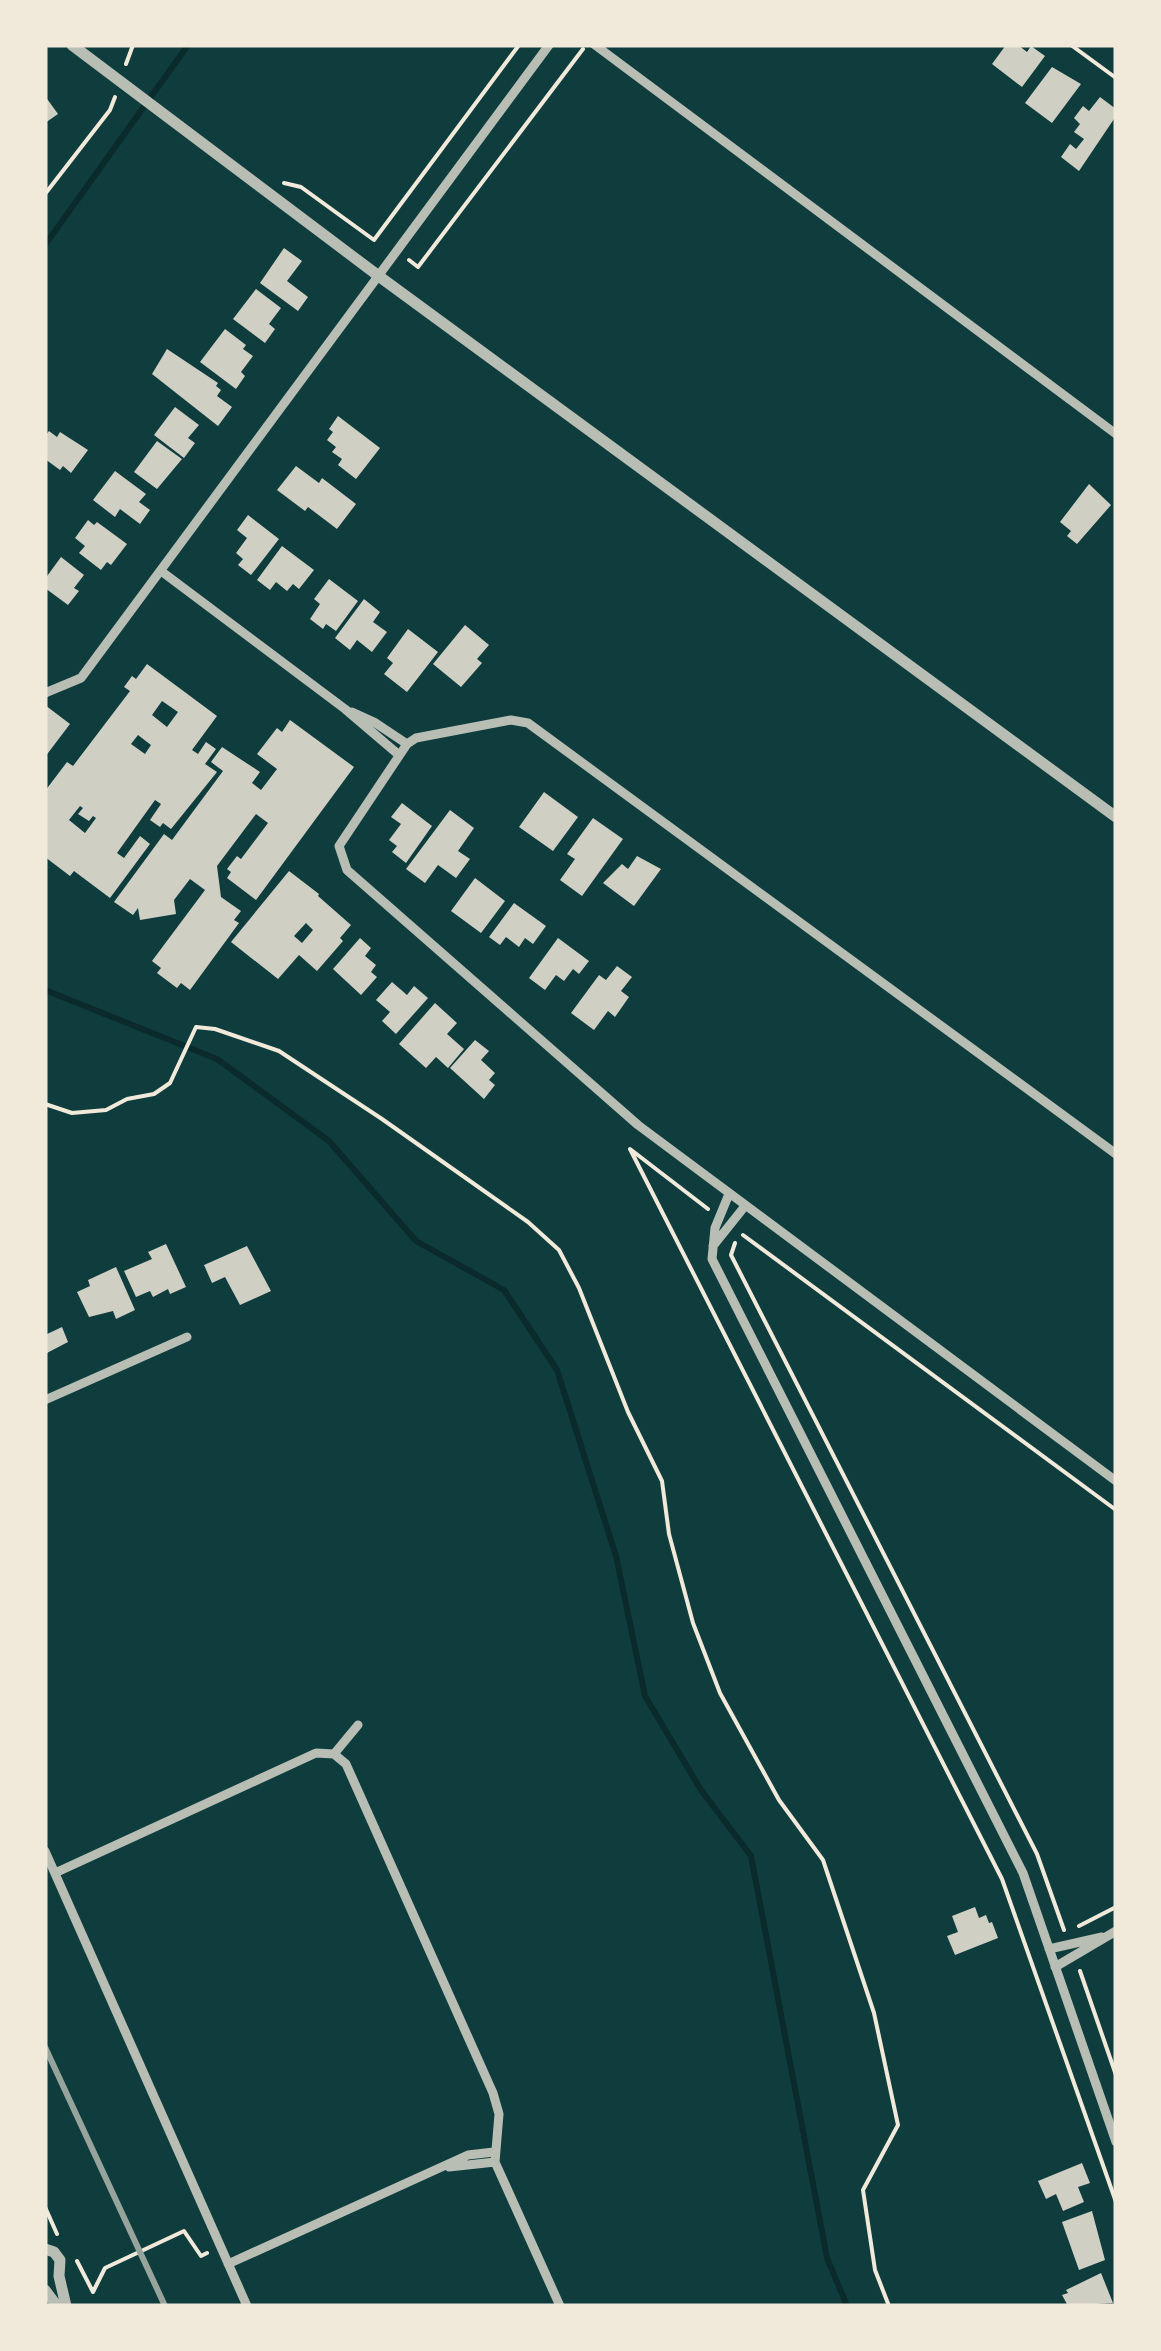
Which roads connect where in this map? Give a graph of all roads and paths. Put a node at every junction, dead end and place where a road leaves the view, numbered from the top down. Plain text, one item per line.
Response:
1 (133, 45) edge
2 (519, 45) edge
3 (549, 45) edge
4 (585, 45) edge
5 (595, 45) edge
6 (1072, 45) edge
7 (75, 48) edge
8 (607, 57) junction
9 (122, 78) dead end
10 (1116, 78) edge
11 (116, 94) dead end
12 (284, 184) dead end
13 (45, 194) edge
14 (374, 240) junction
15 (396, 250) junction
16 (380, 276) junction
17 (1116, 434) edge
18 (162, 571) junction
19 (45, 692) edge
20 (345, 709) junction
21 (406, 744) junction
22 (398, 756) junction
23 (1116, 818) edge
24 (45, 1104) edge
25 (1116, 1154) edge
26 (729, 1194) junction
27 (745, 1206) junction
28 (719, 1218) junction
29 (712, 1248) junction
30 (187, 1336) dead end
31 (45, 1400) edge
32 (1116, 1482) edge
33 (1116, 1510) edge
34 (358, 1725) dead end
35 (334, 1754) junction
36 (45, 1851) edge
37 (55, 1874) junction
38 (1116, 1907) edge
39 (1116, 1931) edge
40 (1105, 1937) junction
41 (1049, 1949) junction
42 (1075, 1958) junction
43 (1055, 1967) junction
44 (1116, 2075) edge
45 (1116, 2142) edge
46 (494, 2157) junction
47 (1116, 2202) edge
48 (220, 2247) junction
49 (45, 2249) edge
50 (74, 2258) dead end
51 (228, 2264) junction
52 (59, 2276) junction
53 (45, 2287) edge
54 (57, 2306) edge
55 (66, 2306) edge
56 (247, 2306) edge
57 (560, 2306) edge
58 (889, 2306) edge

1 - 9 path
2 - 14 path
3 - 15 street
4 - 8 street
4 - 15 path
5 - 8 street
6 - 10 path
7 - 16 street
8 - 17 street
11 - 13 path
12 - 14 path
14 - 15 path
15 - 16 street
16 - 18 street
16 - 23 street
18 - 19 street
18 - 20 street
20 - 21 street
20 - 22 street
21 - 22 street
21 - 25 street
22 - 26 street
24 - 58 path
26 - 27 street
26 - 28 street
27 - 29 street
27 - 32 street
28 - 29 street
28 - 47 path
29 - 41 street
30 - 31 street
33 - 38 path
34 - 35 street
35 - 37 street
35 - 46 street
36 - 37 street
37 - 48 street
39 - 40 street
40 - 41 street
40 - 42 street
41 - 43 street
42 - 43 street
42 - 44 path
43 - 45 street
46 - 51 street
46 - 57 street
48 - 50 path
48 - 51 street
49 - 52 street
51 - 56 street
52 - 53 street
52 - 55 street
53 - 54 street

